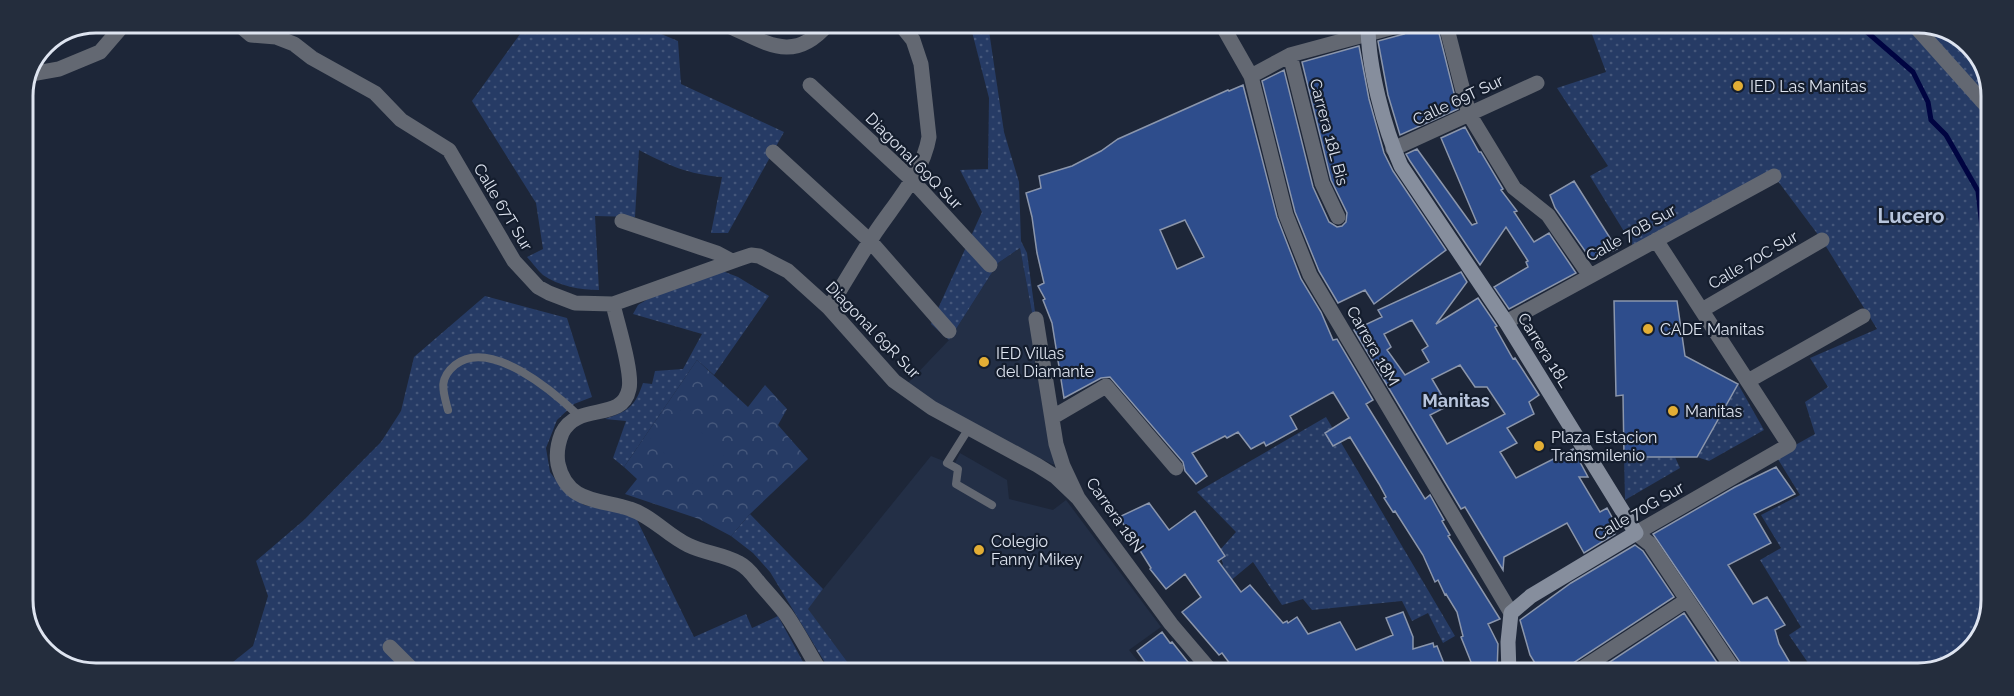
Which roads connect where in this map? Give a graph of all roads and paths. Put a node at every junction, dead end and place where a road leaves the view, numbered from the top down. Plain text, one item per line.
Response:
1 (116, 33) edge
2 (249, 33) edge
3 (748, 33) edge
4 (820, 33) edge
5 (907, 33) edge
6 (1227, 33) edge
7 (1359, 33) edge
8 (1368, 33) edge
9 (1448, 33) edge
10 (1922, 33) edge
11 (1290, 55) junction
12 (38, 73) edge
13 (1251, 76) junction
14 (1538, 83) dead end
15 (810, 85) dead end
16 (1981, 100) edge
17 (1468, 114) junction
18 (1393, 149) junction
19 (773, 152) dead end
20 (1774, 176) dead end
21 (911, 179) junction
22 (1338, 218) dead end
23 (621, 221) dead end
24 (1656, 240) junction
25 (1822, 240) dead end
26 (870, 241) junction
27 (732, 261) junction
28 (990, 265) dead end
29 (1590, 276) junction
30 (613, 304) junction
31 (829, 308) junction
32 (1702, 310) junction
33 (1863, 316) dead end
34 (1036, 319) dead end
35 (1506, 322) junction
36 (949, 331) dead end
37 (1748, 381) junction
38 (448, 410) dead end
39 (579, 416) junction
40 (1053, 417) junction
41 (969, 428) junction
42 (1176, 468) dead end
43 (1078, 498) junction
44 (992, 505) dead end
45 (1635, 533) junction
46 (1687, 600) junction
47 (1511, 613) junction
48 (390, 647) dead end
49 (406, 663) edge
50 (815, 663) edge
51 (1204, 663) edge
52 (1509, 663) edge
53 (1590, 663) edge
54 (1725, 663) edge

1 - 12 street
2 - 30 street, Calle 67T Sur
3 - 4 street
5 - 21 street
6 - 13 street, Carrera 18M
7 - 11 street
8 - 18 street, Carrera 18L
9 - 17 street
10 - 16 street
11 - 13 street
11 - 22 street, Carrera 18L Bis
13 - 47 street, Carrera 18M
14 - 17 street, Calle 69T Sur
15 - 21 street, Diagonal 69Q Sur
17 - 18 street, Calle 69T Sur
17 - 29 street
18 - 35 street, Carrera 18L
19 - 26 street
20 - 24 street, Calle 70B Sur
21 - 26 street
21 - 28 street, Diagonal 69Q Sur
23 - 27 street
24 - 29 street, Calle 70B Sur
24 - 32 street
25 - 32 street, Calle 70C Sur
26 - 31 street
26 - 36 street
27 - 30 street, Calle 67T Sur
27 - 31 street, Diagonal 69R Sur
29 - 35 street, Calle 70B Sur
30 - 39 street
31 - 41 street, Diagonal 69R Sur
32 - 37 street
33 - 37 street
34 - 40 street, Carrera 18N
35 - 45 street, Carrera 18L
37 - 45 street, Calle 70G Sur
38 - 39 lane
39 - 50 street
40 - 42 street
40 - 43 street, Carrera 18N
41 - 43 street, Diagonal 69R Sur
41 - 44 lane
43 - 51 street, Carrera 18N
45 - 46 street, Carrera 18L
45 - 47 street, Calle 70G Sur
46 - 53 street
46 - 54 street, Carrera 18L
47 - 52 street
48 - 49 street

